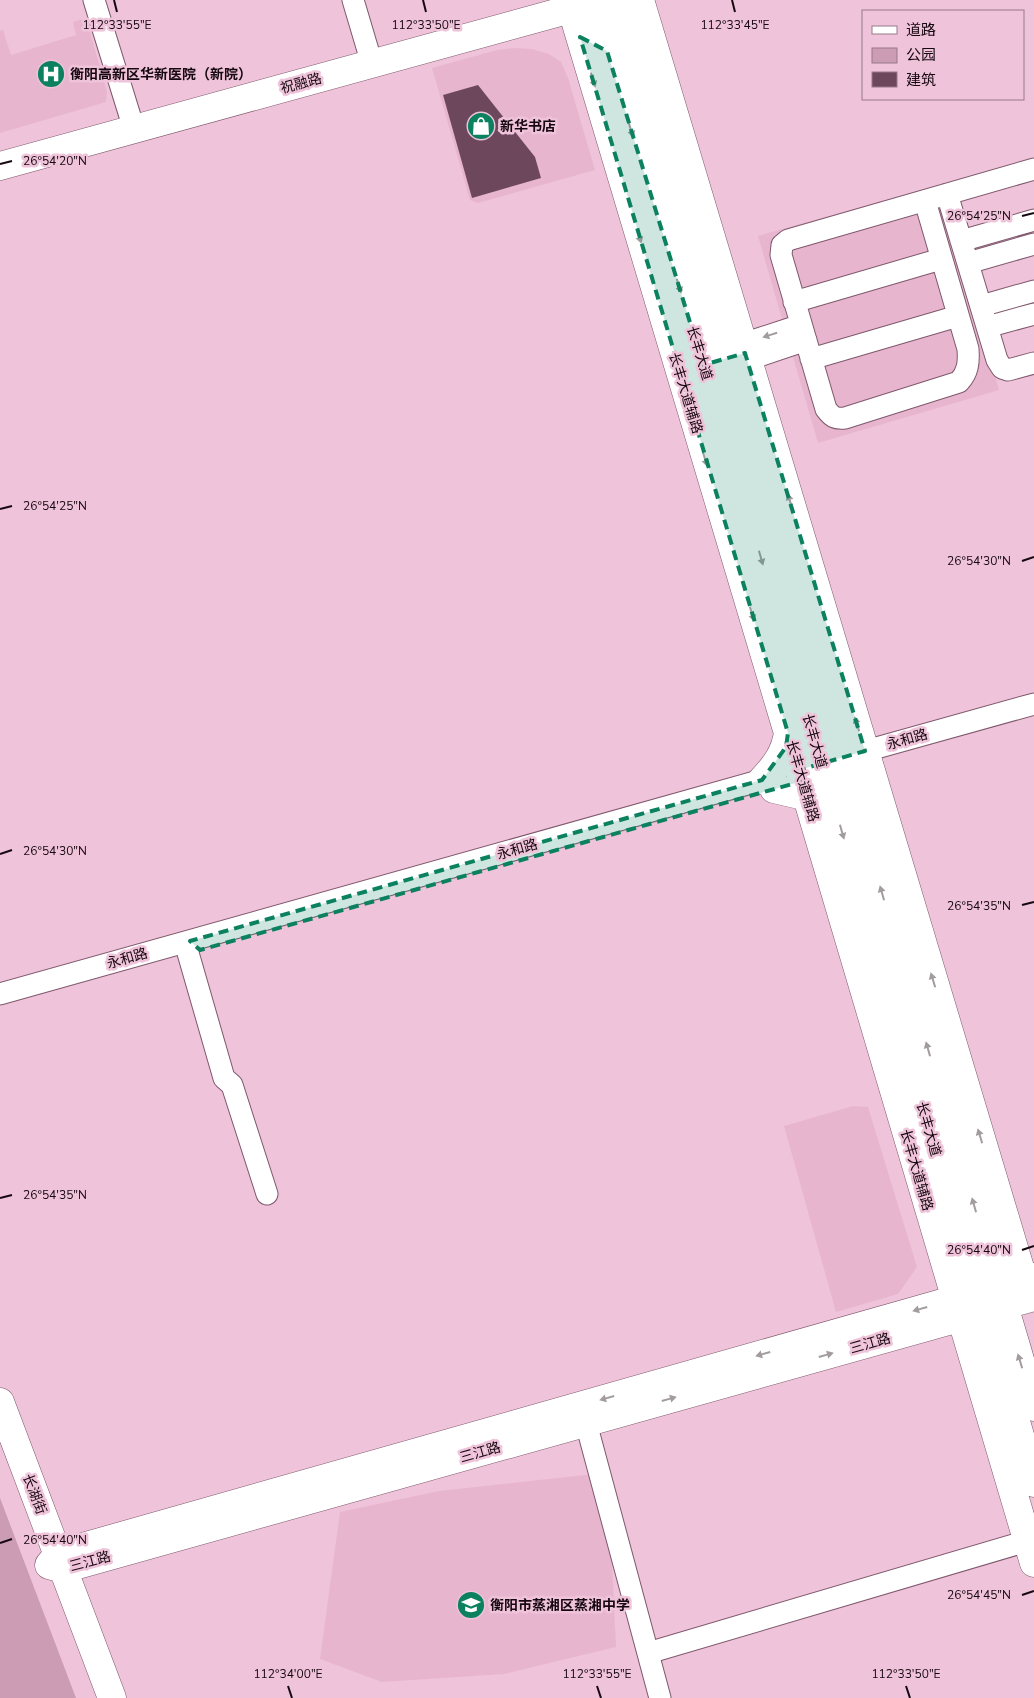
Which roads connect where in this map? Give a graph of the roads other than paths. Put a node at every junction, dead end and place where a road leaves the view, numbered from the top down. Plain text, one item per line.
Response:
1 (94, 0) edge
2 (354, 0) edge
3 (640, 0) edge
4 (658, 0) edge
5 (590, 2) edge
6 (534, 5) edge
7 (649, 32) junction
8 (580, 37) junction
9 (607, 51) junction
10 (370, 56) junction
11 (132, 122) junction
12 (0, 152) edge
13 (0, 166) edge
14 (1034, 169) edge
15 (947, 194) junction
16 (924, 201) junction
17 (1034, 220) edge
18 (961, 241) junction
19 (1034, 244) edge
20 (941, 259) junction
21 (968, 263) junction
22 (1034, 291) edge
23 (794, 302) junction
24 (981, 306) junction
25 (1034, 314) edge
26 (958, 316) junction
27 (987, 327) junction
28 (806, 341) junction
29 (724, 359) junction
30 (1034, 363) edge
31 (738, 526) junction
32 (1034, 704) edge
33 (1034, 716) edge
34 (788, 733) junction
35 (831, 770) junction
36 (768, 784) junction
37 (193, 948) junction
38 (0, 994) edge
39 (0, 1006) edge
40 (267, 1194) dead end
41 (1003, 1298) edge
42 (0, 1402) edge
43 (1034, 1407) edge
44 (586, 1423) junction
45 (0, 1435) edge
46 (1034, 1483) edge
47 (1031, 1552) edge
48 (57, 1563) junction
49 (648, 1653) junction
50 (99, 1698) edge
51 (112, 1698) edge
52 (660, 1698) edge

1 - 11 street
2 - 10 street
3 - 7 main road
4 - 7 main road
5 - 6 main road, 祝融路
5 - 8 main road, 长丰大道辅路
5 - 9 main road, 长丰大道
5 - 29 main road, 长丰大道
6 - 8 main road
6 - 10 main road, 祝融路
7 - 29 main road
8 - 9 main road
8 -> 31 main road, 长丰大道辅路
9 -> 29 main road, 长丰大道
10 - 11 main road, 祝融路
11 - 12 main road, 祝融路
11 - 13 main road, 祝融路
14 - 15 street
15 - 16 street
15 - 18 street
16 - 20 street
16 - 23 street
17 - 18 street
18 - 21 street
19 - 21 street
20 - 23 street
20 - 26 street
21 - 24 street
22 - 24 street
23 - 28 street
24 - 27 street
25 - 27 street
26 - 28 street
26 - 28 street
27 - 30 street
28 - 29 street
29 - 31 main road, 长丰大道
35 -> 29 main road, 长丰大道
31 -> 34 main road, 长丰大道辅路
31 -> 35 main road, 长丰大道
32 - 35 street, 永和路
33 - 35 street, 永和路
34 - 35 main road, 长丰大道辅路
34 - 36 main road
35 - 36 main road
41 -> 35 main road, 长丰大道
35 - 41 main road, 长丰大道辅路
35 -> 41 main road, 长丰大道
36 - 37 street, 永和路
37 - 38 street, 永和路
37 - 39 street, 永和路
37 - 40 street
43 -> 41 main road, 长丰大道
44 -> 41 main road, 三江路
41 - 46 main road, 长丰大道
41 - 47 main road, 长丰大道辅路
41 -> 48 main road, 三江路
42 - 48 main road, 长湖街
44 - 48 main road, 三江路
44 - 49 street
45 - 48 main road, 长湖街
47 - 49 street
48 - 50 main road, 长湖街
48 - 51 main road, 长湖街
49 - 52 street

